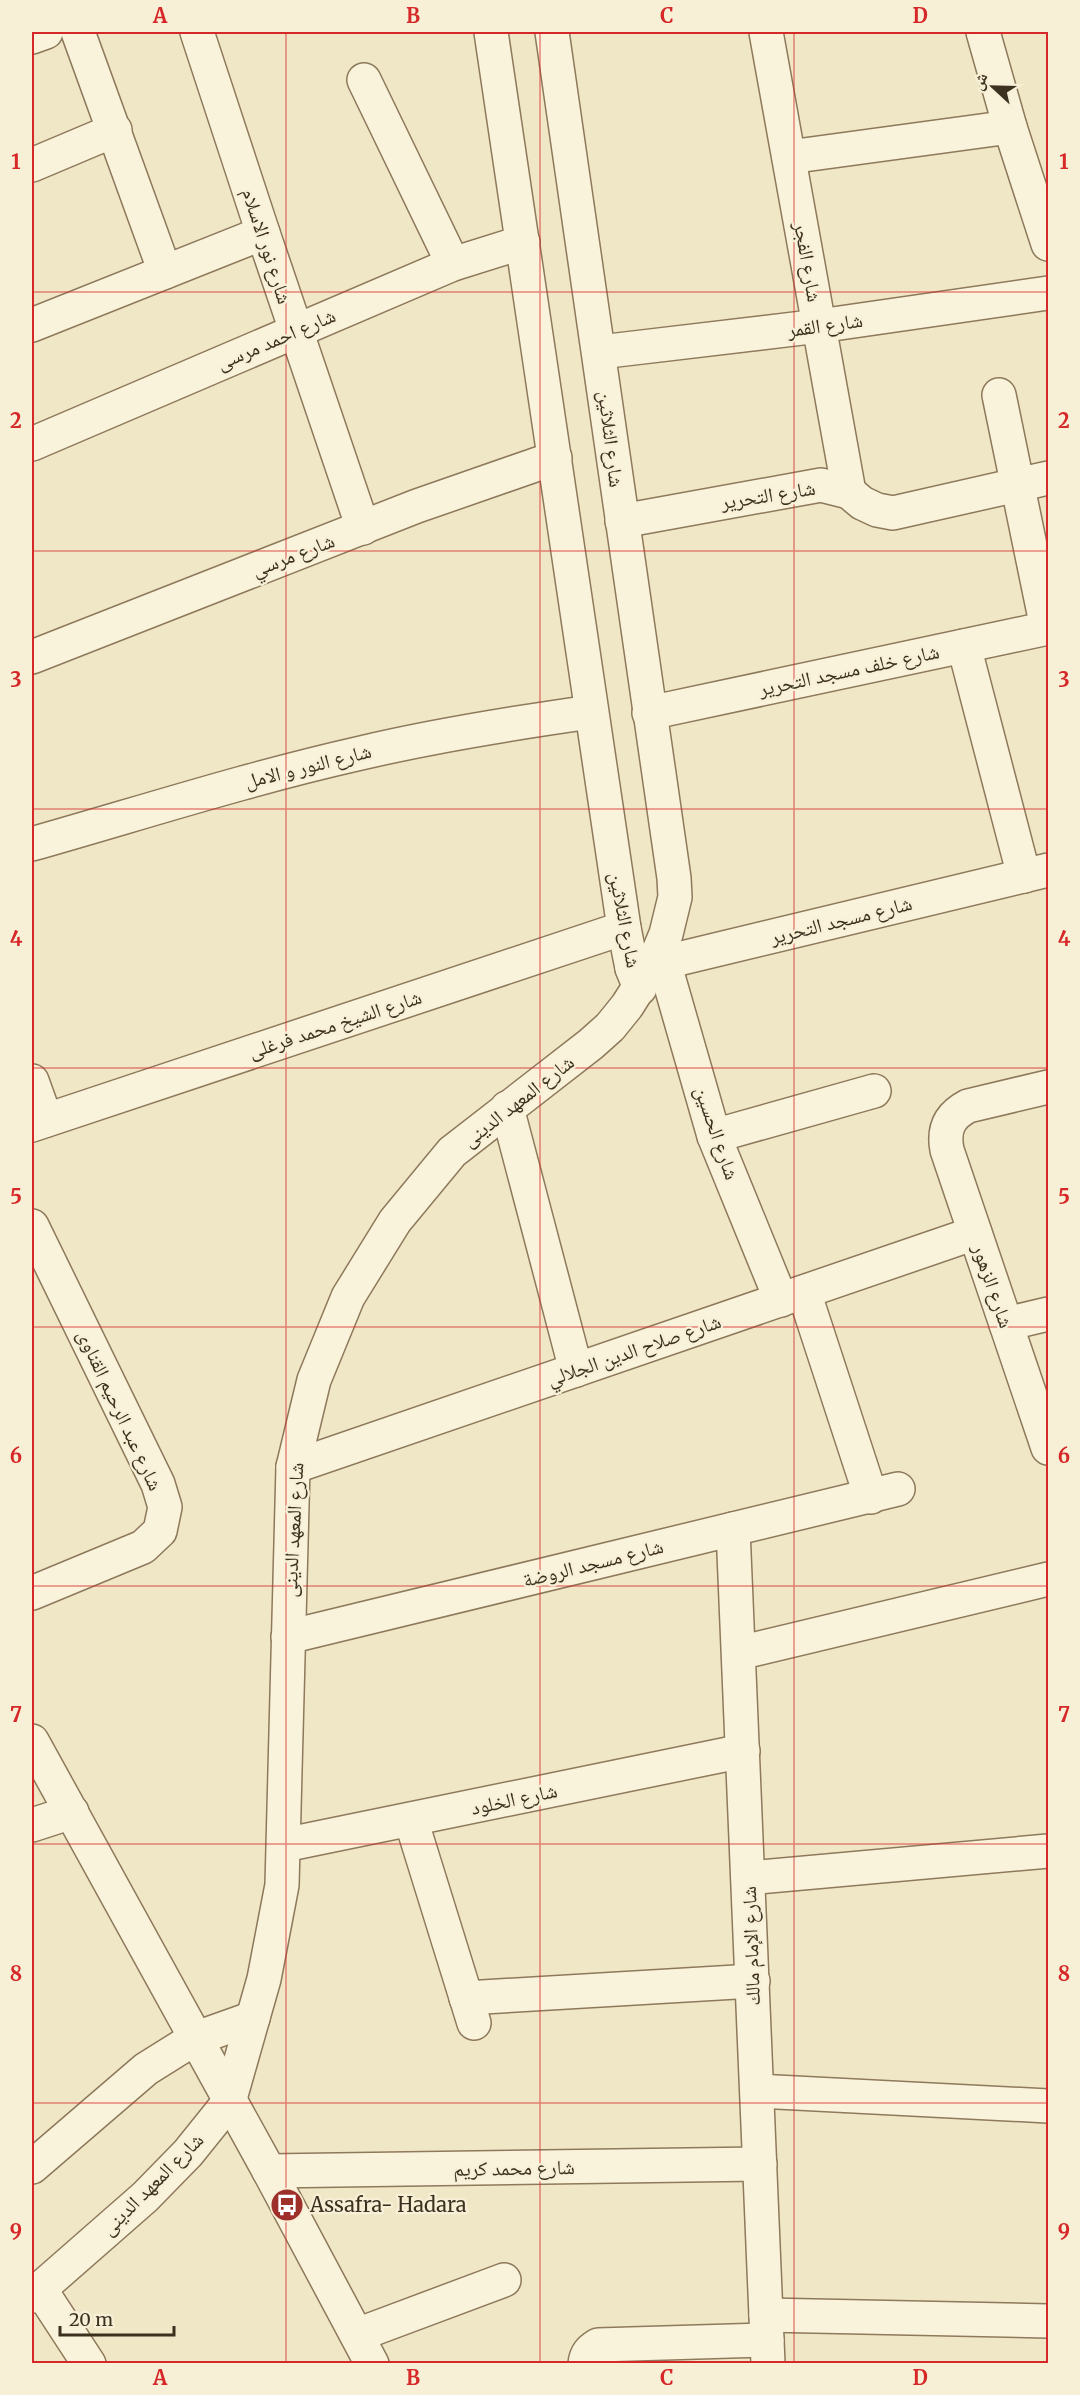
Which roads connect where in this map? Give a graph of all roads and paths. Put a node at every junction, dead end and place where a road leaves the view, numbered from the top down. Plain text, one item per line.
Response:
1 (46, 32) edge
2 (78, 32) edge
3 (197, 32) edge
4 (491, 32) edge
5 (552, 32) edge
6 (766, 32) edge
7 (983, 32) edge
8 (32, 37) edge
9 (364, 80) dead end
10 (1010, 127) junction
11 (115, 130) junction
12 (789, 157) junction
13 (32, 165) edge
14 (1038, 178) edge
15 (263, 233) junction
16 (522, 242) junction
17 (1048, 244) edge
18 (453, 264) junction
19 (165, 272) junction
20 (1048, 293) edge
21 (32, 325) edge
22 (819, 326) junction
23 (295, 330) junction
24 (600, 352) junction
25 (999, 395) dead end
26 (32, 444) edge
27 (555, 458) junction
28 (1033, 481) edge
29 (849, 492) junction
30 (622, 521) junction
31 (363, 528) junction
32 (1048, 628) edge
33 (964, 646) junction
34 (32, 657) edge
35 (591, 712) junction
36 (649, 712) junction
37 (32, 844) edge
38 (1036, 873) edge
39 (624, 928) junction
40 (648, 971) junction
41 (32, 1081) edge
42 (1048, 1087) edge
43 (874, 1091) dead end
44 (507, 1108) junction
45 (39, 1123) edge
46 (714, 1136) junction
47 (32, 1226) edge
48 (975, 1233) junction
49 (792, 1296) junction
50 (1048, 1314) edge
51 (1006, 1324) junction
52 (576, 1370) junction
53 (1048, 1448) edge
54 (293, 1467) junction
55 (884, 1493) joint
56 (733, 1529) junction
57 (1048, 1580) edge
58 (32, 1593) edge
59 (288, 1637) junction
60 (739, 1653) junction
61 (32, 1742) edge
62 (743, 1751) junction
63 (72, 1812) junction
64 (411, 1820) junction
65 (32, 1825) edge
66 (284, 1845) junction
67 (1048, 1851) edge
68 (748, 1878) junction
69 (753, 1981) junction
70 (253, 2018) junction
71 (194, 2038) junction
72 (757, 2091) junction
73 (229, 2102) junction
74 (1048, 2106) edge
75 (760, 2164) junction
76 (32, 2167) edge
77 (269, 2171) junction
78 (504, 2280) dead end
79 (36, 2292) edge
80 (1048, 2321) edge
81 (767, 2340) edge
82 (365, 2350) edge
83 (89, 2364) edge
84 (585, 2364) edge

1 - 8 street
2 - 11 street
3 - 15 street, شارع نور الاسلام
4 - 16 street, شارع الثلاثين
5 - 24 street, شارع الثلاثين
6 - 12 street, شارع الفجر
7 - 10 street
9 - 18 street
10 - 12 street
10 - 14 street
11 - 13 street
11 - 19 street
12 - 22 street, شارع الفجر
14 - 17 street
15 - 19 street
15 - 23 street, شارع نور الاسلام
16 - 18 street, شارع احمد مرسى
16 - 27 street, شارع الثلاثين
18 - 23 street, شارع احمد مرسى
19 - 21 street
20 - 22 street, شارع القمر
22 - 24 street, شارع القمر
22 - 29 street, شارع الفجر
23 - 26 street, شارع احمد مرسى
23 - 31 street, شارع نور الاسلام
24 - 30 street, شارع الثلاثين
25 - 28 street
27 - 31 street, شارع مرسي
27 - 35 street, شارع الثلاثين
28 - 29 street, شارع التحرير
28 - 32 street
29 - 30 street, شارع التحرير
30 - 36 street, شارع الثلاثين
31 - 34 street, شارع مرسي
32 - 33 street, شارع خلف مسجد التحرير
33 - 36 street, شارع خلف مسجد التحرير
33 - 38 street
35 - 37 street, شارع النور و الامل
35 - 39 street, شارع الثلاثين
36 - 40 street, شارع الثلاثين
38 - 40 street, شارع مسجد التحرير
39 - 40 street, شارع الثلاثين
39 - 45 street, شارع الشيخ محمد فرغلى
40 - 44 street, شارع المعهد الدينى
40 - 46 street, شارع الحسين
41 - 45 street
42 - 48 street, شارع الزهور
43 - 46 street
44 - 52 street
44 - 54 street, شارع المعهد الدينى
46 - 49 street, شارع الحسين
47 - 58 street, شارع عبد الرحيم القناوى
48 - 49 street, شارع صلاح الدين الجلالي
48 - 51 street, شارع الزهور
49 - 52 street, شارع صلاح الدين الجلالي
49 - 55 street, شارع الحسين
50 - 51 street
51 - 53 street, شارع الزهور
52 - 54 street, شارع صلاح الدين الجلالي
54 - 59 street, شارع المعهد الدينى
55 - 56 street, شارع مسجد الروضة
56 - 59 street, شارع مسجد الروضة
56 - 60 street, شارع الإمام مالك
57 - 60 street
59 - 66 street, شارع المعهد الدينى
60 - 62 street, شارع الإمام مالك
61 - 63 street
62 - 64 street, شارع الخلود
62 - 68 street, شارع الإمام مالك
63 - 65 street
63 - 71 street
64 - 66 street, شارع الخلود
64 - 69 street
66 - 70 street, شارع المعهد الدينى
67 - 68 street
68 - 69 street, شارع الإمام مالك
69 - 72 street, شارع الإمام مالك
70 - 71 street
70 - 73 street, شارع المعهد الدينى
71 - 73 street
71 - 76 street
72 - 74 street
72 - 75 street, شارع الإمام مالك
73 - 77 street
73 - 79 street, شارع المعهد الدينى
75 - 77 street, شارع محمد كريم
75 - 81 street, شارع الإمام مالك
77 - 82 street
78 - 82 street
79 - 83 street
80 - 81 street
81 - 84 street

